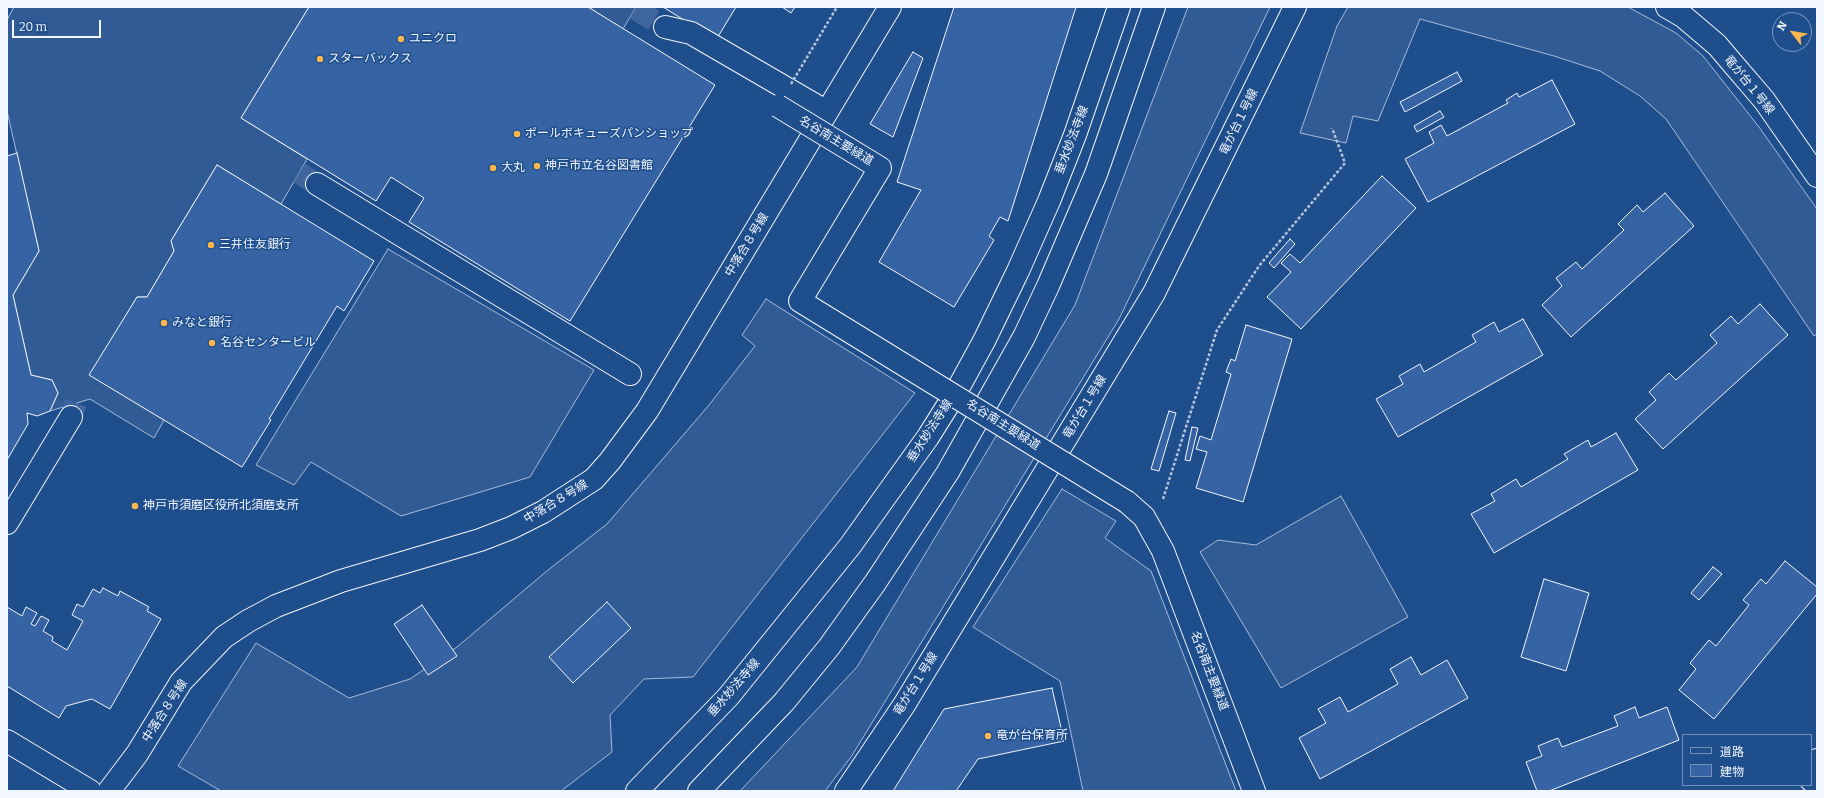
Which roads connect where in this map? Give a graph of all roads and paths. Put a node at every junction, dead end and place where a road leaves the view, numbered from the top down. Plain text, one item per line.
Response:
1 (837, 7) edge
2 (890, 7) edge
3 (1119, 7) edge
4 (1154, 7) edge
5 (1295, 7) edge
6 (1667, 7) edge
7 (665, 27) tunnel mouth
8 (778, 106) joint
9 (827, 112) junction
10 (1332, 128) dead end
11 (1817, 176) edge
12 (317, 184) tunnel mouth
13 (630, 374) dead end
14 (70, 417) tunnel mouth
15 (1144, 517) junction
16 (7, 523) edge
17 (7, 741) edge
18 (1817, 760) edge
19 (1812, 777) edge
20 (90, 791) edge
21 (109, 791) edge
22 (637, 791) edge
23 (699, 791) edge
24 (846, 791) edge
25 (1254, 791) edge

1 - 8 path, bridge
2 - 9 street, 中落合８号線
3 - 22 street, 垂水妙法寺線
4 - 23 street
5 - 24 street, 竜が台１号線
6 - 11 street, 竜が台１号線
7 - 9 street
8 - 15 street, 名谷南主要緑道, bridge
9 - 21 street, 中落合８号線
10 - 15 path
12 - 13 street
14 - 16 street
15 - 25 street, 名谷南主要緑道
17 - 20 street
18 - 19 street

